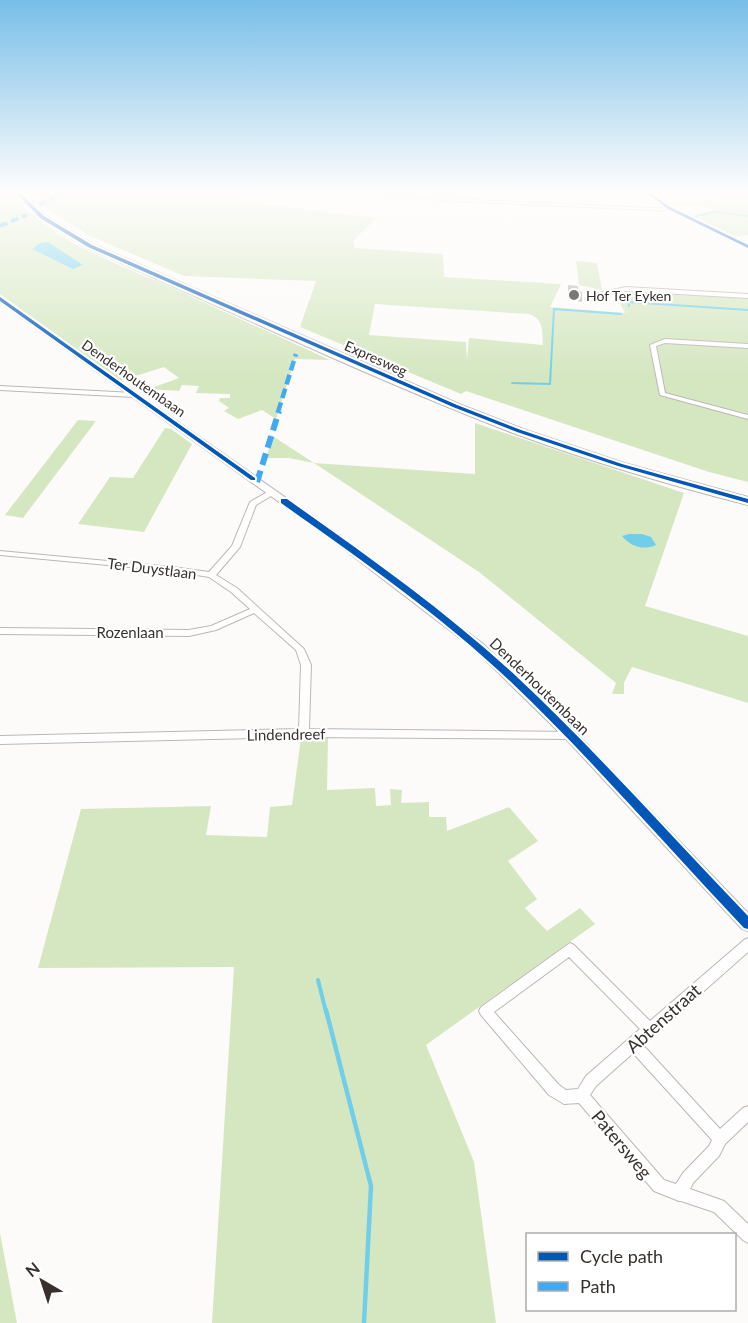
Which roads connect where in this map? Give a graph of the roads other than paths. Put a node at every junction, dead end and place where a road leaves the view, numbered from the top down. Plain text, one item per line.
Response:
1 (105, 253) edge
2 (118, 253) edge
3 (589, 296) dead end
4 (748, 296) edge
5 (0, 299) edge
6 (748, 346) edge
7 (0, 387) edge
8 (134, 395) junction
9 (748, 417) edge
10 (272, 493) junction
11 (748, 493) edge
12 (748, 501) edge
13 (0, 552) edge
14 (211, 575) junction
15 (256, 609) junction
16 (0, 631) edge
17 (304, 733) junction
18 (571, 736) junction
19 (0, 740) edge
20 (748, 924) edge
21 (748, 944) edge
22 (649, 1029) junction
23 (634, 1045) junction
24 (582, 1096) junction
25 (748, 1113) edge
26 (720, 1139) junction
27 (679, 1194) junction
28 (748, 1235) edge

1 - 12 highway, Expresweg
2 - 11 highway, Expresweg
3 - 4 street
5 - 8 street, Denderhoutembaan
6 - 9 street
7 - 8 street
8 - 10 street, Denderhoutembaan
10 - 14 street
10 - 18 street, Denderhoutembaan
13 - 14 street, Ter Duystlaan
14 - 15 street, Ter Duystlaan
15 - 16 street, Rozenlaan
15 - 17 street, Ter Duystlaan
17 - 18 street, Lindendreef
17 - 19 street, Lindendreef
18 - 20 street, Denderhoutembaan
21 - 22 street, Abtenstraat
22 - 23 street, Abtenstraat
22 - 24 street, Patersweg
23 - 24 street, Abtenstraat
23 - 26 street
24 - 27 street, Patersweg
25 - 26 street
26 - 27 street
27 - 28 street, Patersweg

